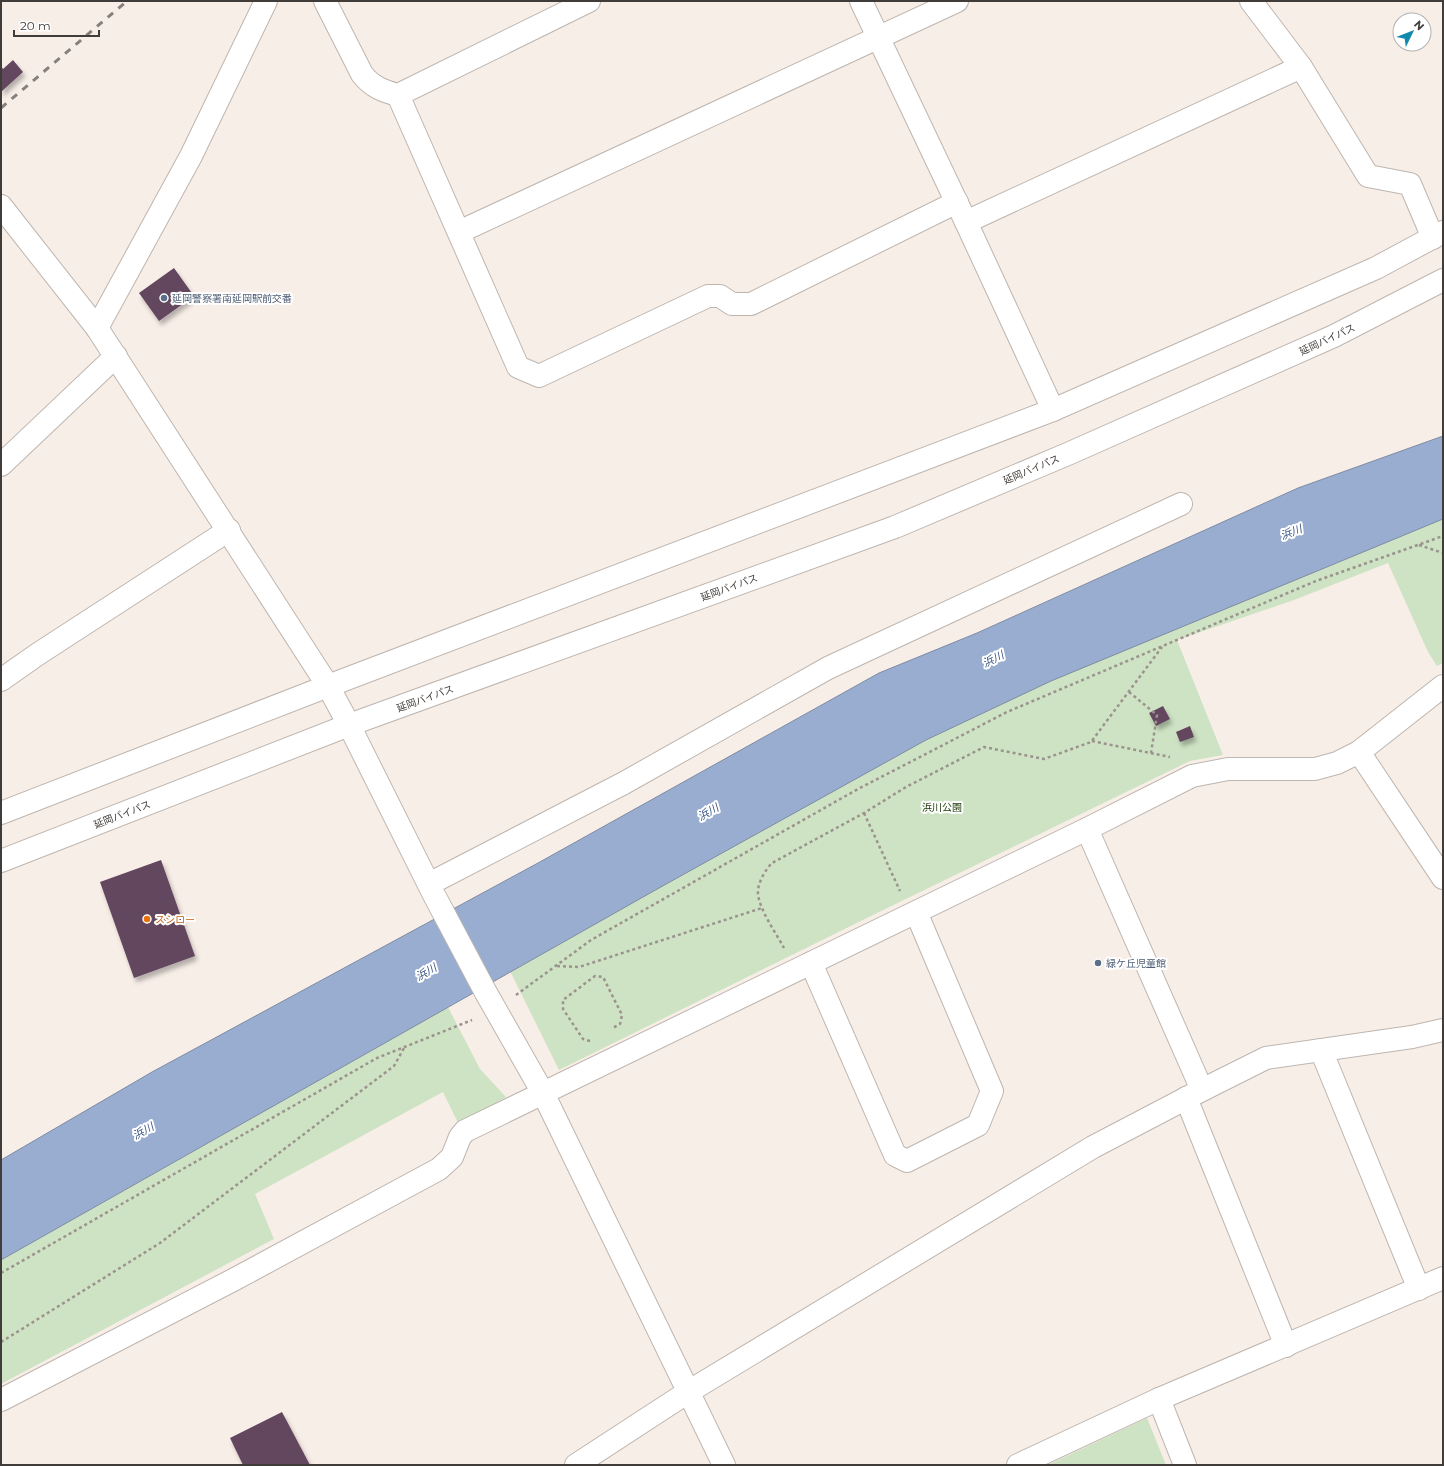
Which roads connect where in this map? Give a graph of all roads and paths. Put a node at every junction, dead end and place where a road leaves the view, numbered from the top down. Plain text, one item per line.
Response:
1 (266, 1) edge
2 (325, 1) edge
3 (589, 1) edge
4 (861, 1) edge
5 (957, 1) edge
6 (1251, 1) edge
7 (878, 38) junction
8 (1301, 67) junction
9 (398, 95) junction
10 (957, 202) junction
11 (1, 206) edge
12 (966, 222) junction
13 (459, 232) junction
14 (1438, 235) edge
15 (1443, 280) edge
16 (97, 328) junction
17 (116, 356) junction
18 (1052, 410) junction
19 (1, 465) edge
20 (1181, 504) dead end
21 (229, 530) junction
22 (1443, 536) edge
23 (1419, 545) junction
24 (1443, 553) edge
25 (1163, 646) junction
26 (1, 680) edge
27 (328, 686) junction
28 (1443, 686) edge
29 (1129, 692) junction
30 (349, 725) junction
31 (1092, 741) junction
32 (1359, 752) junction
33 (1151, 753) junction
34 (1174, 758) dead end
35 (1, 813) edge
36 (864, 813) junction
37 (1087, 829) junction
38 (1, 861) edge
39 (1443, 878) edge
40 (431, 889) junction
41 (763, 908) junction
42 (914, 913) junction
43 (784, 949) dead end
44 (811, 963) junction
45 (556, 966) junction
46 (496, 1010) junction
47 (1443, 1030) edge
48 (591, 1041) dead end
49 (405, 1048) junction
50 (1321, 1050) junction
51 (619, 1056) junction
52 (543, 1093) junction
53 (1194, 1094) junction
54 (1, 1273) edge
55 (1443, 1278) edge
56 (1418, 1289) junction
57 (1, 1342) edge
58 (1286, 1346) junction
59 (688, 1392) junction
60 (1159, 1399) junction
61 (1, 1400) edge
62 (576, 1465) edge
63 (724, 1465) edge
64 (1018, 1465) edge
65 (1184, 1465) edge

1 - 16 main road
2 - 9 main road
3 - 9 main road
4 - 7 main road
5 - 7 main road
6 - 8 main road
7 - 10 main road
7 - 13 main road
8 - 12 main road
8 - 14 main road
9 - 13 main road
10 - 12 main road
10 - 13 main road
11 - 16 main road
12 - 18 main road
14 - 18 main road
15 - 30 main road, 延岡バイパス
16 - 17 main road
17 - 19 main road
17 - 21 main road
18 - 27 main road
20 - 40 main road
21 - 26 main road
21 - 27 main road
22 - 23 path
23 - 24 path
23 - 25 path
25 - 29 path
25 - 45 path
27 - 30 main road
27 - 35 main road
28 - 32 main road
29 - 31 path
29 - 33 path
30 - 38 main road, 延岡バイパス
30 - 40 main road
31 - 33 path
31 - 36 path
32 - 37 main road
32 - 39 main road
33 - 34 path
36 - 41 path
36 - 42 path
37 - 42 main road
37 - 53 main road
40 - 46 main road
41 - 43 path
41 - 45 path
42 - 44 main road
42 - 44 main road
44 - 51 main road
45 - 46 path
46 - 49 path
46 - 52 main road
47 - 50 main road
48 - 51 path
49 - 54 path
49 - 57 path
50 - 53 main road
50 - 56 main road
51 - 52 main road
52 - 59 main road
52 - 61 main road
53 - 58 main road
53 - 59 main road
55 - 56 main road
56 - 58 main road
58 - 60 main road
59 - 62 main road
59 - 63 main road
60 - 64 main road
60 - 65 main road

